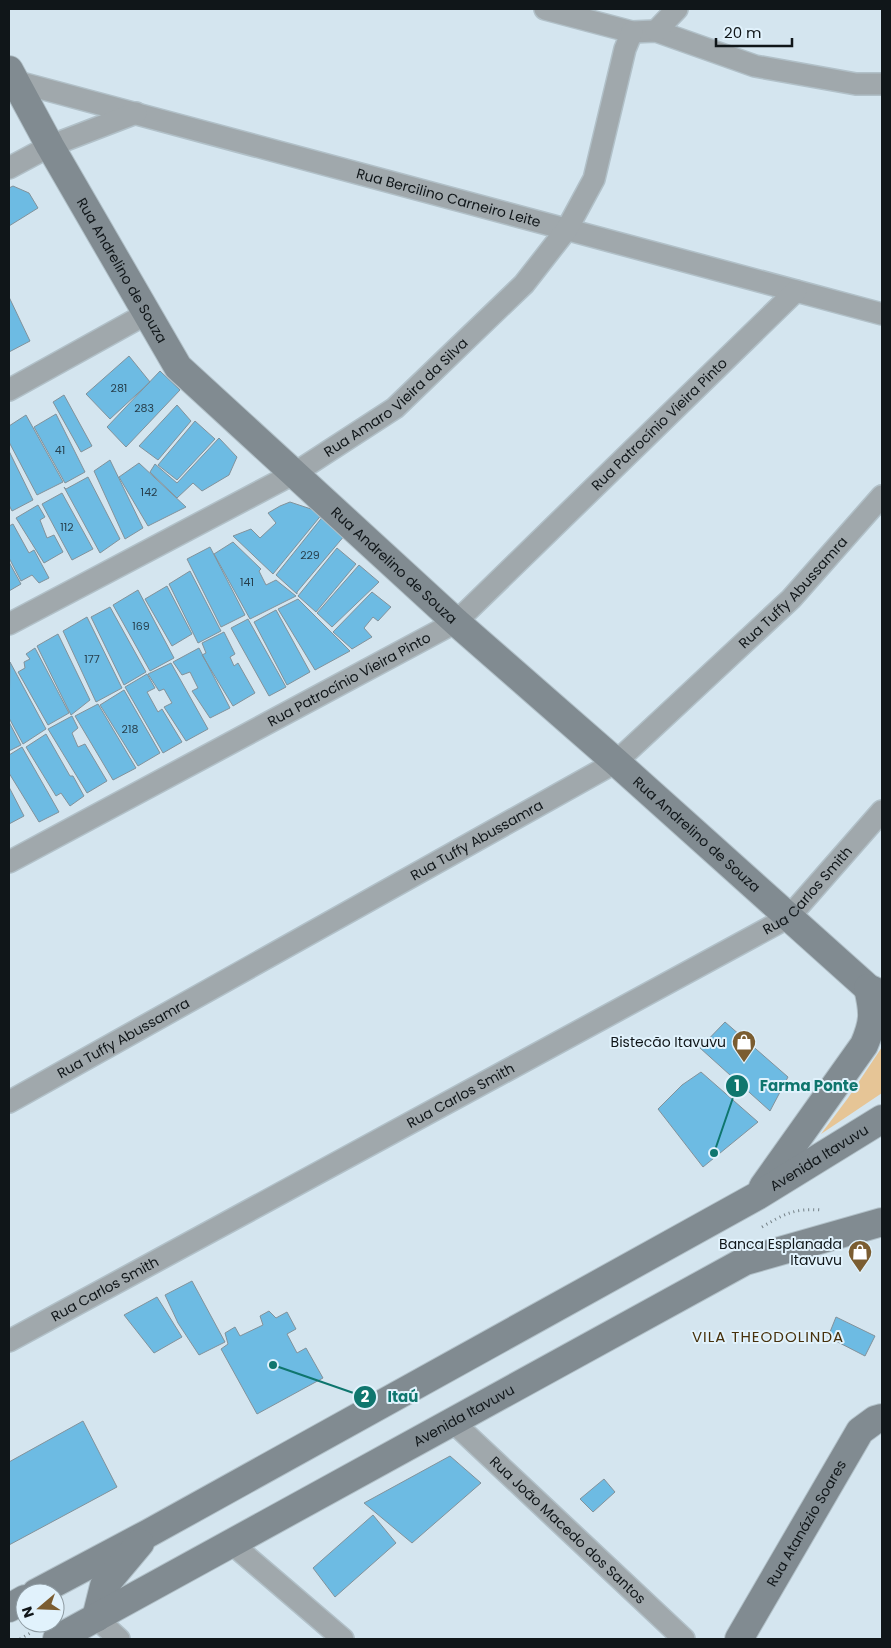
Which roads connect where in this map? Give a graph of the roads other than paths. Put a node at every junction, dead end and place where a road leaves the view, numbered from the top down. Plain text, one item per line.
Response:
1 (677, 9) edge
2 (557, 10) edge
3 (656, 31) junction
4 (632, 32) junction
5 (12, 76) edge
6 (882, 84) edge
7 (136, 112) junction
8 (50, 146) junction
9 (9, 168) edge
10 (567, 229) junction
11 (796, 291) junction
12 (146, 314) junction
13 (882, 314) edge
14 (9, 390) edge
15 (295, 473) junction
16 (882, 496) edge
17 (456, 622) junction
18 (9, 624) edge
19 (616, 762) junction
20 (882, 811) edge
21 (9, 862) edge
22 (789, 917) junction
23 (876, 1003) edge
24 (9, 1102) edge
25 (882, 1119) edge
26 (757, 1196) junction
27 (882, 1222) edge
28 (9, 1341) edge
29 (882, 1418) edge
30 (452, 1421) junction
31 (149, 1533) junction
32 (231, 1543) junction
33 (55, 1583) edge
34 (96, 1618) junction
35 (57, 1639) edge
36 (119, 1639) edge
37 (343, 1639) edge
38 (684, 1639) edge
39 (739, 1639) edge

1 - 3 street
2 - 4 street
3 - 4 street
3 - 6 street
4 - 10 street, Rua Amaro Vieira da Silva
5 - 7 street, Rua Bercilino Carneiro Leite
5 - 8 main road, Rua Andrelino de Souza
7 - 8 street
7 - 10 street, Rua Bercilino Carneiro Leite
8 - 9 street
8 - 12 main road, Rua Andrelino de Souza
10 - 11 street, Rua Bercilino Carneiro Leite
10 - 15 street, Rua Amaro Vieira da Silva
11 - 13 street, Rua Bercilino Carneiro Leite
11 - 17 street, Rua Patrocínio Vieira Pinto
12 - 14 street
12 - 15 main road, Rua Andrelino de Souza
15 - 17 main road, Rua Andrelino de Souza
15 - 18 street, Rua Amaro Vieira da Silva
16 - 19 street, Rua Tuffy Abussamra
17 - 19 main road, Rua Andrelino de Souza
17 - 21 street, Rua Patrocínio Vieira Pinto
19 - 22 main road, Rua Andrelino de Souza
19 - 24 street, Rua Tuffy Abussamra
20 - 22 street, Rua Carlos Smith
22 - 23 main road, Rua Andrelino de Souza
22 - 28 street, Rua Carlos Smith
23 - 26 main road, Avenida Itavuvu
25 - 26 main road, Avenida Itavuvu
26 - 31 main road, Avenida Itavuvu
27 - 30 main road, Avenida Itavuvu
29 - 39 main road, Rua Atanázio Soares
30 - 32 main road, Avenida Itavuvu
30 - 38 street, Rua João Macedo dos Santos
31 - 33 main road, Avenida Itavuvu
31 - 34 main road
32 - 34 main road, Avenida Itavuvu
32 - 37 street
34 - 35 main road, Avenida Itavuvu
34 - 36 street

